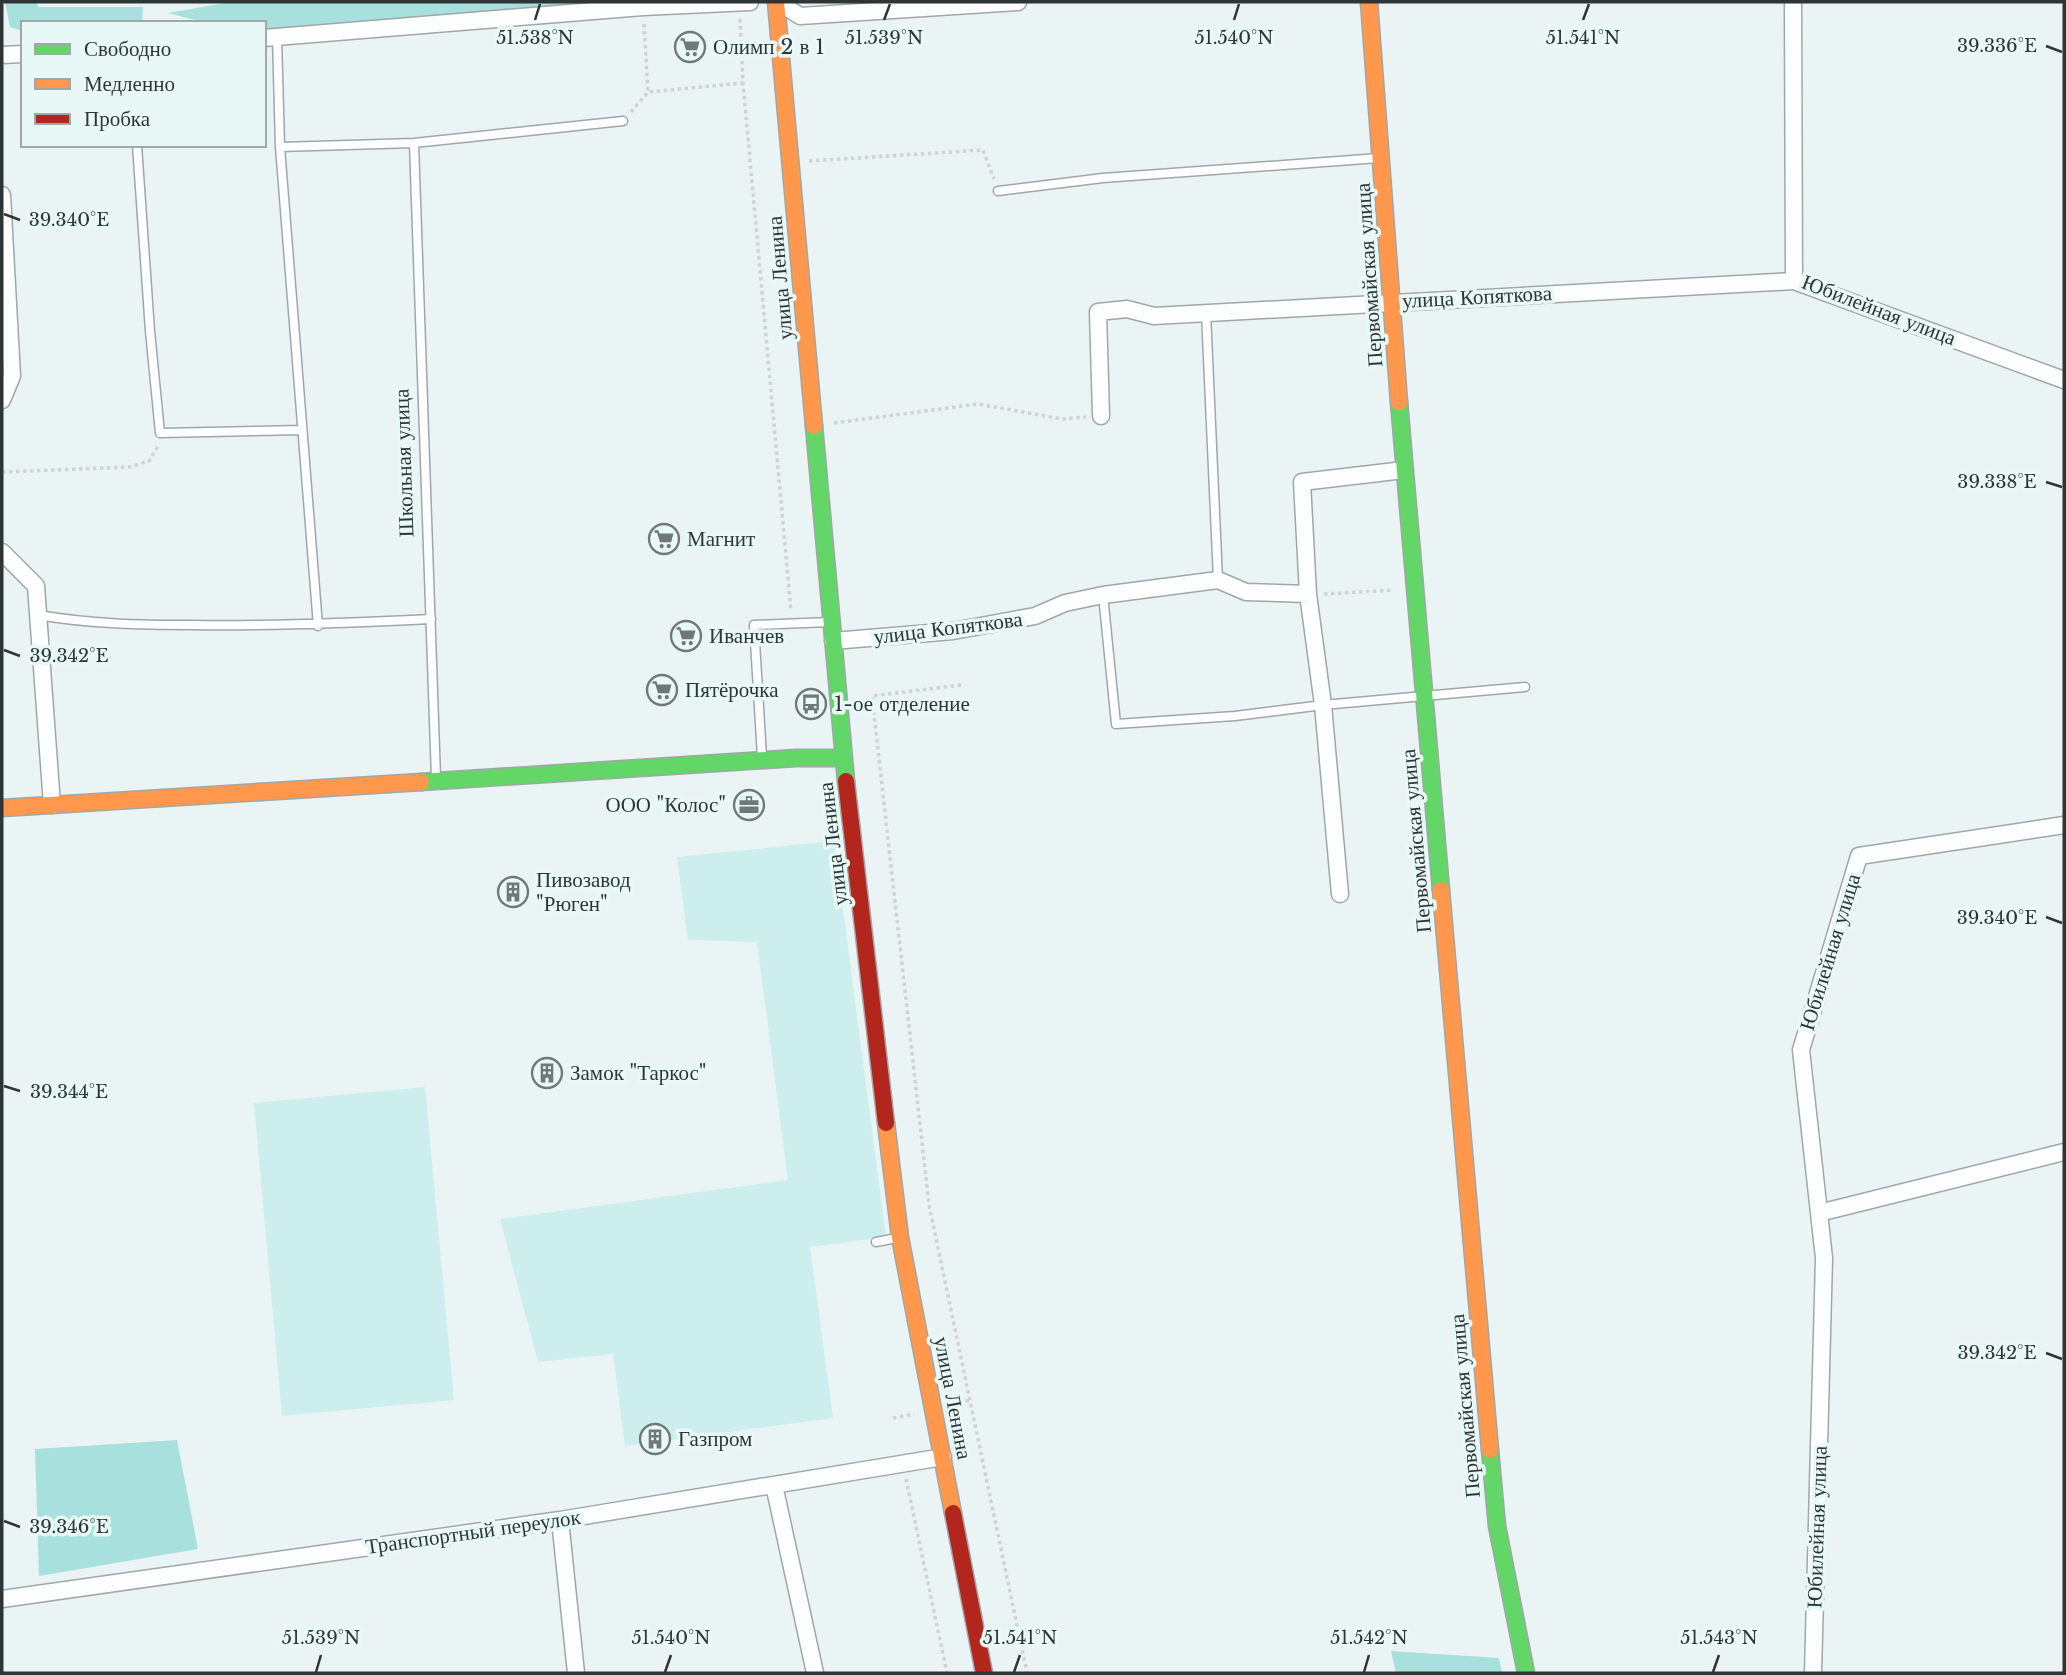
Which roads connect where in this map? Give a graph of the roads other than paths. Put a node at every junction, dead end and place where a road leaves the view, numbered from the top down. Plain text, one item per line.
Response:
1 (739, 2) edge
2 (750, 2) edge
3 (777, 2) edge
4 (1018, 2) edge
5 (1369, 2) edge
6 (1793, 2) edge
7 (271, 38) edge
8 (21, 54) edge
9 (2, 55) edge
10 (623, 121) road end
11 (414, 143) junction
12 (137, 147) edge
13 (279, 147) junction
14 (1382, 158) junction
15 (998, 191) road end
16 (2, 195) edge
17 (4, 262) edge
18 (1794, 281) junction
19 (1391, 302) junction
20 (1206, 313) junction
21 (7, 376) edge
22 (2064, 380) edge
23 (2, 400) edge
24 (1101, 416) road end
25 (302, 430) junction
26 (1404, 470) junction
27 (2, 552) edge
28 (1218, 580) junction
29 (1308, 594) junction
30 (1103, 595) junction
31 (38, 615) junction
32 (431, 619) junction
33 (832, 622) junction
34 (317, 626) junction
35 (833, 641) junction
36 (1525, 687) dead end
37 (1425, 695) junction
38 (1323, 705) junction
39 (843, 758) junction
40 (762, 761) junction
41 (436, 781) junction
42 (52, 805) junction
43 (2, 808) edge
44 (2064, 825) edge
45 (1340, 894) dead end
46 (2064, 1152) edge
47 (1819, 1213) junction
48 (900, 1237) junction
49 (876, 1242) dead end
50 (943, 1457) junction
51 (774, 1485) junction
52 (560, 1520) junction
53 (2, 1599) edge
54 (576, 1673) edge
55 (815, 1673) edge
56 (984, 1673) edge
57 (1526, 1673) edge
58 (1813, 1673) edge

1 - 2 street
1 - 7 street
3 - 4 street
3 - 33 street, улица Ленина
5 - 14 street, Первомайская улица
6 - 18 street, Юбилейная улица
7 - 13 lane
8 - 9 street
10 - 11 lane
11 - 13 lane
11 - 32 lane, Школьная улица
12 - 25 lane
13 - 25 lane
14 - 15 lane
14 - 19 street, Первомайская улица
16 - 17 street
17 - 21 street
18 - 19 street, улица Копяткова
18 - 22 street, Юбилейная улица
19 - 20 street, улица Копяткова
19 - 26 street, Первомайская улица
20 - 24 street, улица Копяткова
20 - 28 lane
21 - 23 street
25 - 34 lane
26 - 29 street
26 - 37 street, Первомайская улица
27 - 31 street
28 - 29 street, улица Копяткова
28 - 30 street, улица Копяткова
29 - 38 street
30 - 35 street, улица Копяткова
30 - 38 lane
31 - 34 lane
31 - 42 street
32 - 34 lane
32 - 41 lane, Школьная улица
33 - 35 street, улица Ленина
33 - 40 lane
35 - 39 street, улица Ленина
36 - 37 lane
37 - 38 lane
37 - 57 street, Первомайская улица
38 - 45 street
39 - 40 street
39 - 48 street, улица Ленина
40 - 41 street
41 - 42 street
42 - 43 street
44 - 47 street, Юбилейная улица
46 - 47 street
47 - 58 street, Юбилейная улица
48 - 49 lane
48 - 50 street, улица Ленина
50 - 51 street, Транспортный переулок
50 - 56 street, улица Ленина
51 - 52 street, Транспортный переулок
51 - 55 street
52 - 53 street, Транспортный переулок
52 - 54 street

